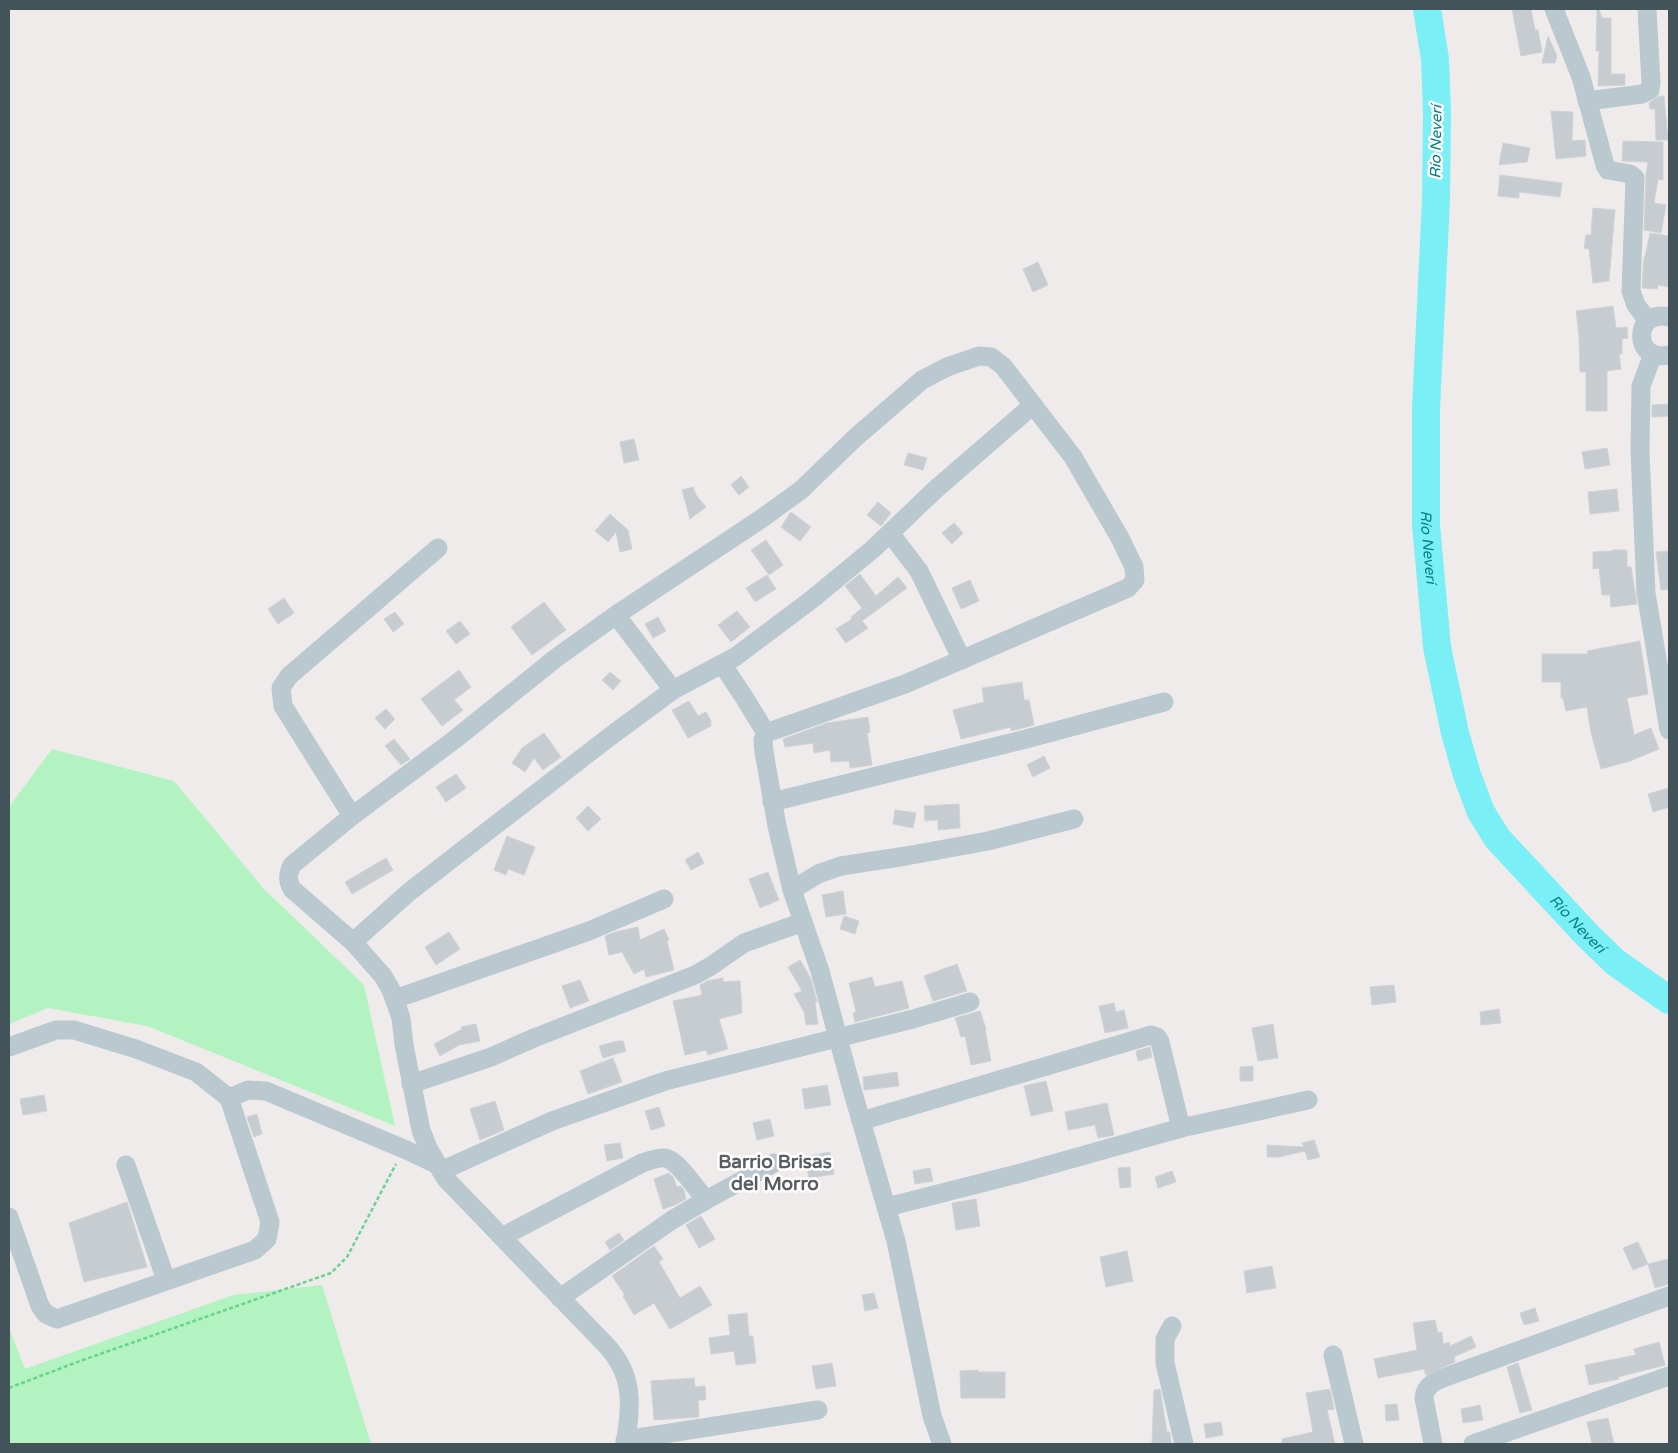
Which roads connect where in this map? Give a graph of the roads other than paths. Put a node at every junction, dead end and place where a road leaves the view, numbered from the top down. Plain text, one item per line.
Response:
1 (1554, 9) edge
2 (1647, 9) edge
3 (1587, 101) junction
4 (1669, 317) edge
5 (1648, 321) junction
6 (1661, 354) edge
7 (1033, 405) junction
8 (890, 533) junction
9 (438, 548) dead end
10 (616, 615) junction
11 (962, 660) junction
12 (722, 664) junction
13 (673, 690) junction
14 (1164, 702) dead end
15 (1669, 730) edge
16 (766, 733) junction
17 (772, 802) junction
18 (352, 816) junction
19 (1074, 819) dead end
20 (792, 890) junction
21 (664, 899) dead end
22 (803, 922) junction
23 (353, 942) junction
24 (395, 999) junction
25 (970, 1002) dead end
26 (838, 1037) junction
27 (9, 1047) edge
28 (411, 1084) junction
29 (229, 1098) junction
30 (1308, 1100) dead end
31 (861, 1121) junction
32 (1181, 1128) junction
33 (774, 1163) dead end
34 (126, 1165) dead end
35 (439, 1168) junction
36 (706, 1200) junction
37 (887, 1207) junction
38 (9, 1217) edge
39 (502, 1237) junction
40 (166, 1280) junction
41 (1669, 1296) edge
42 (560, 1298) junction
43 (1172, 1326) dead end
44 (1333, 1355) dead end
45 (1669, 1376) edge
46 (818, 1410) dead end
47 (625, 1442) edge
48 (942, 1444) edge
49 (1184, 1444) edge
50 (1354, 1444) edge
51 (1433, 1444) edge
52 (1473, 1444) edge

1 - 3 street
2 - 3 street
3 - 5 street
4 - 5 street
5 - 6 street
6 - 15 street
7 - 8 street
7 - 10 street
7 - 11 street
8 - 11 street
8 - 12 street
9 - 18 street
10 - 13 street
10 - 18 street
11 - 16 street
12 - 13 street
12 - 16 street
13 - 23 street
14 - 17 street
16 - 17 street
17 - 20 street
18 - 23 street
19 - 20 street
20 - 22 street
21 - 24 street
22 - 26 street
22 - 28 street
23 - 24 street
24 - 28 street
25 - 26 street
26 - 31 street
26 - 35 street
27 - 29 street
28 - 35 street
29 - 35 street
29 - 40 street
30 - 32 street
31 - 32 street
31 - 37 street
32 - 37 street
33 - 36 street
34 - 40 street
35 - 39 street
36 - 39 street
36 - 42 street
37 - 48 street
38 - 40 street
39 - 42 street
41 - 51 street
42 - 47 street
43 - 49 street
44 - 50 street
45 - 52 street
46 - 47 street

